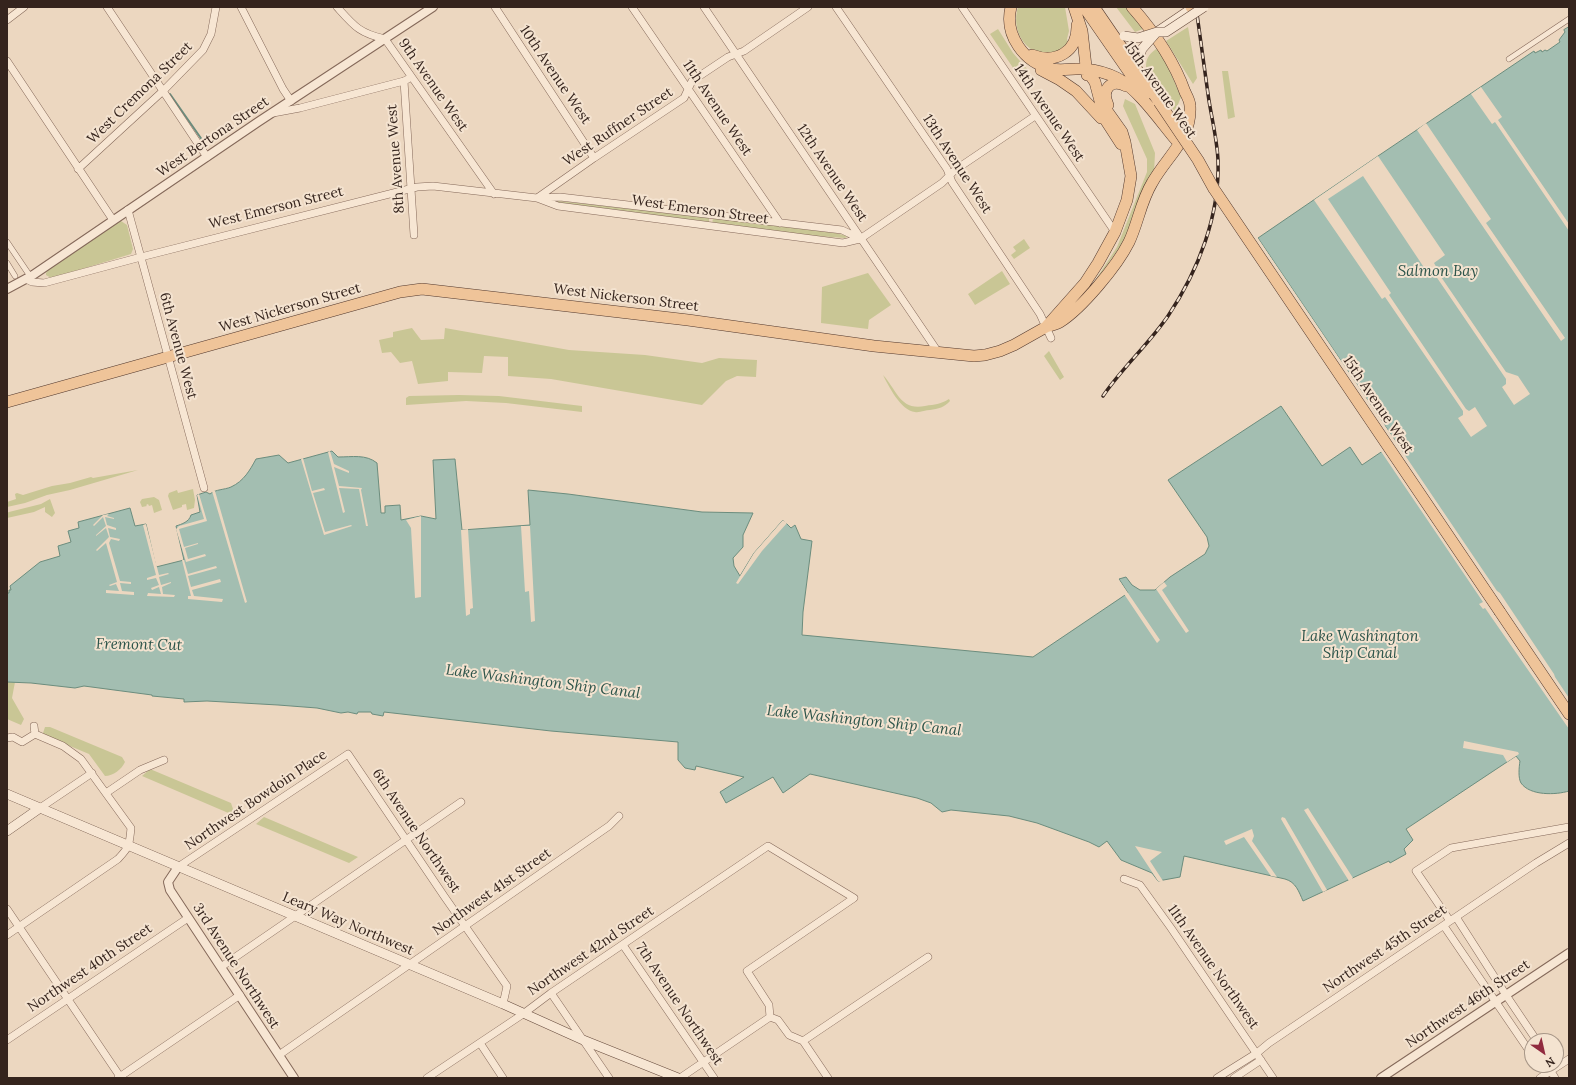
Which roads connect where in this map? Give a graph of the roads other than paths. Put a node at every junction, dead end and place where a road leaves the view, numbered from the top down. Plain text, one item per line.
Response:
1 (24, 7) edge
2 (107, 7) edge
3 (216, 7) edge
4 (241, 7) edge
5 (337, 7) edge
6 (433, 7) edge
7 (495, 7) edge
8 (632, 7) edge
9 (704, 7) edge
10 (808, 7) edge
11 (836, 7) edge
12 (962, 7) edge
13 (1011, 7) edge
14 (1094, 7) edge
15 (1132, 7) edge
16 (1193, 7) edge
17 (1204, 7) edge
18 (1078, 9) edge
19 (1569, 19) edge
20 (7, 20) edge
21 (1156, 32) junction
22 (385, 39) junction
23 (1021, 50) junction
24 (736, 54) junction
25 (1509, 59) dead end
26 (7, 61) edge
27 (1086, 69) junction
28 (407, 79) junction
29 (1146, 83) junction
30 (688, 88) junction
31 (1131, 89) junction
32 (164, 90) junction
33 (291, 101) junction
34 (1154, 105) junction
35 (271, 114) junction
36 (1036, 116) junction
37 (1110, 121) junction
38 (207, 157) junction
39 (594, 158) junction
40 (78, 169) junction
41 (950, 176) junction
42 (411, 189) junction
43 (1214, 189) junction
44 (494, 194) junction
45 (537, 198) junction
46 (128, 210) junction
47 (113, 220) junction
48 (780, 223) junction
49 (1116, 232) junction
50 (414, 235) dead end
51 (860, 239) junction
52 (7, 242) edge
53 (141, 257) junction
54 (7, 264) edge
55 (15, 276) dead end
56 (28, 278) junction
57 (7, 289) edge
58 (1046, 327) junction
59 (1051, 338) dead end
60 (938, 352) junction
61 (167, 358) junction
62 (7, 402) edge
63 (204, 488) dead end
64 (1569, 714) edge
65 (34, 726) dead end
66 (34, 734) junction
67 (7, 738) edge
68 (348, 754) joint
69 (164, 760) dead end
70 (92, 773) junction
71 (106, 793) junction
72 (7, 794) edge
73 (461, 802) dead end
74 (40, 808) junction
75 (620, 816) dead end
76 (1569, 827) edge
77 (7, 831) edge
78 (407, 840) junction
79 (1569, 843) edge
80 (129, 846) junction
81 (178, 868) junction
82 (1124, 879) dead end
83 (7, 909) edge
84 (293, 916) junction
85 (188, 918) junction
86 (1453, 919) junction
87 (1444, 926) junction
88 (19, 927) junction
89 (466, 927) junction
90 (7, 935) edge
91 (623, 945) junction
92 (1569, 952) edge
93 (928, 957) dead end
94 (410, 965) junction
95 (221, 967) junction
96 (551, 993) junction
97 (240, 995) junction
98 (1506, 995) junction
99 (66, 999) junction
100 (1495, 1002) junction
101 (503, 1004) junction
102 (523, 1014) junction
103 (770, 1017) junction
104 (1532, 1033) edge
105 (7, 1040) edge
106 (583, 1040) junction
107 (803, 1041) junction
108 (480, 1043) junction
109 (1524, 1044) edge
110 (1257, 1053) junction
111 (279, 1055) junction
112 (1261, 1060) junction
113 (703, 1062) junction
114 (119, 1078) edge
115 (294, 1078) edge
116 (428, 1078) edge
117 (503, 1078) edge
118 (609, 1078) edge
119 (679, 1078) edge
120 (714, 1078) edge
121 (828, 1078) edge
122 (1217, 1078) edge
123 (1234, 1078) edge
124 (1273, 1078) edge
125 (1382, 1078) edge

1 - 20 street
2 - 32 street
3 - 32 street, West Cremona Street
4 - 33 street
5 - 22 street, 9th Avenue West
6 - 22 street, West Bertona Street
7 - 39 street, 10th Avenue West
8 - 30 street, 11th Avenue West
9 - 24 street, 12th Avenue West
10 - 24 street, West Ruffner Street
11 - 41 street, 13th Avenue West
12 - 36 street, 14th Avenue West
13 - 23 main road
14 - 21 main road, bridge
14 - 29 main road, 15th Avenue West
15 - 58 main road
16 - 21 main road
17 - 21 main road, bridge
18 - 23 main road
18 - 27 main road
18 - 34 main road, 15th Avenue West
19 - 25 street
21 - 29 main road, bridge
22 - 28 street, 9th Avenue West
22 - 33 street, West Bertona Street
23 - 27 main road
23 - 37 main road
24 - 30 street, West Ruffner Street
24 - 51 street, 12th Avenue West
26 - 40 street
27 - 31 main road
27 - 37 main road
28 - 35 street
28 - 42 street, 8th Avenue West
28 - 44 street, 9th Avenue West
29 - 34 main road, 15th Avenue West
30 - 39 street, West Ruffner Street
30 - 48 street, 11th Avenue West
31 - 34 main road
31 - 37 main road
32 - 38 street
32 - 40 street, West Cremona Street
33 - 35 street, West Bertona Street
34 - 43 main road, 15th Avenue West, bridge
34 - 43 main road, 15th Avenue West, bridge
35 - 38 street, West Bertona Street
36 - 41 street, West Emerson Street
36 - 49 street, 14th Avenue West
37 - 49 main road, West Nickerson Street
38 - 46 street, West Bertona Street
39 - 45 street, West Ruffner Street
40 - 47 street
41 - 51 street, West Emerson Street
41 - 58 street, 13th Avenue West
42 - 44 street, West Emerson Street
42 - 50 street, 8th Avenue West
42 - 53 street, West Emerson Street
43 - 64 main road, 15th Avenue West, bridge
44 - 45 street, West Emerson Street
45 - 48 street, West Emerson Street
45 - 51 street, West Emerson Street
46 - 47 street, West Bertona Street
46 - 53 street, 6th Avenue West
47 - 56 street, West Bertona Street
48 - 51 street, West Emerson Street
49 - 58 main road, West Nickerson Street
51 - 60 street, 12th Avenue West
52 - 56 street
53 - 56 street, West Emerson Street
53 - 61 street, 6th Avenue West
54 - 55 street
56 - 57 street, West Bertona Street
58 - 59 street, 13th Avenue West
58 - 60 main road, West Nickerson Street
60 - 61 main road, West Nickerson Street
61 - 62 main road, West Nickerson Street
61 - 63 street, 6th Avenue West
65 - 66 street
66 - 67 street
66 - 70 street
68 - 78 street, 6th Avenue Northwest
68 - 81 street, Northwest Bowdoin Place
69 - 71 street
70 - 71 street
70 - 74 street
71 - 80 street
72 - 74 main road, Leary Way Northwest
73 - 78 street
74 - 77 main road
74 - 80 main road, Leary Way Northwest
75 - 89 street, Northwest 41st Street
76 - 86 street
78 - 84 street
78 - 89 street, 6th Avenue Northwest
79 - 86 street, Northwest 45th Street
80 - 81 main road, Leary Way Northwest
80 - 88 street
81 - 84 main road, Leary Way Northwest
81 - 85 street, 3rd Avenue Northwest
82 - 110 street, 11th Avenue Northwest
83 - 88 street
84 - 94 main road, Leary Way Northwest
84 - 95 street
85 - 95 street, 3rd Avenue Northwest
85 - 99 street, Northwest 40th Street
86 - 87 street, Northwest 45th Street
86 - 98 street
87 - 100 street
87 - 110 street, Northwest 45th Street
88 - 90 street
88 - 99 street
89 - 94 street, Northwest 41st Street
89 - 101 street, 6th Avenue Northwest
91 - 96 street, Northwest 42nd Street
91 - 103 street, Northwest 42nd Street
91 - 113 street, 7th Avenue Northwest
92 - 98 street, Northwest 46th Street
93 - 107 street
94 - 101 main road, Leary Way Northwest
94 - 111 street, Northwest 41st Street
95 - 97 street, 3rd Avenue Northwest
96 - 102 street, Northwest 42nd Street
96 - 106 street
97 - 111 street, 3rd Avenue Northwest
97 - 114 street
98 - 100 street, Northwest 46th Street
98 - 104 street
99 - 105 street, Northwest 40th Street
99 - 114 street
100 - 109 street
100 - 125 street, Northwest 46th Street
101 - 102 main road, Leary Way Northwest
102 - 106 main road, Leary Way Northwest
102 - 108 street, Northwest 42nd Street
103 - 107 street
103 - 113 street
106 - 118 street
106 - 119 main road, Leary Way Northwest
107 - 121 street
108 - 116 street, Northwest 42nd Street
108 - 117 street
110 - 112 street, 11th Avenue Northwest
110 - 122 street, Northwest 45th Street
111 - 115 street, 3rd Avenue Northwest
112 - 123 street
112 - 124 street, 11th Avenue Northwest
113 - 119 street
113 - 120 street, 7th Avenue Northwest

